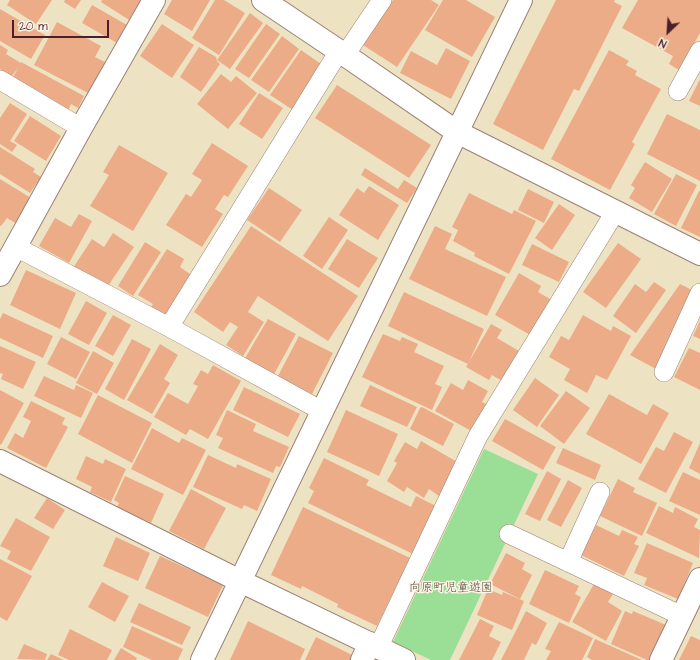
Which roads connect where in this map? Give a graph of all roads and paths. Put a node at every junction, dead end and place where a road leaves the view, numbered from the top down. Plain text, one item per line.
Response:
1 (154, 0) edge
2 (263, 0) edge
3 (382, 0) edge
4 (521, 0) edge
5 (700, 52) edge
6 (342, 53) junction
7 (0, 80) edge
8 (678, 91) dead end
9 (81, 128) junction
10 (457, 132) junction
11 (615, 212) junction
12 (16, 247) junction
13 (700, 254) edge
14 (0, 276) edge
15 (700, 293) edge
16 (169, 327) junction
17 (664, 372) dead end
18 (322, 411) junction
19 (0, 461) edge
20 (600, 492) dead end
21 (509, 534) dead end
22 (568, 562) junction
23 (700, 579) edge
24 (240, 581) junction
25 (682, 616) junction
26 (370, 650) edge
27 (202, 660) edge
28 (404, 660) edge
29 (661, 660) edge

1 - 9 street
2 - 6 street
3 - 6 lane
4 - 10 street
5 - 8 lane
6 - 10 street
6 - 16 lane
7 - 9 lane
9 - 12 street
10 - 11 street
10 - 18 street
11 - 13 street
11 - 26 lane
12 - 14 street
12 - 16 lane
15 - 17 lane
16 - 18 lane
18 - 24 street
19 - 24 street
20 - 22 lane
21 - 22 lane
22 - 25 lane
23 - 25 street
24 - 26 street
24 - 27 street
25 - 29 street
26 - 28 street

